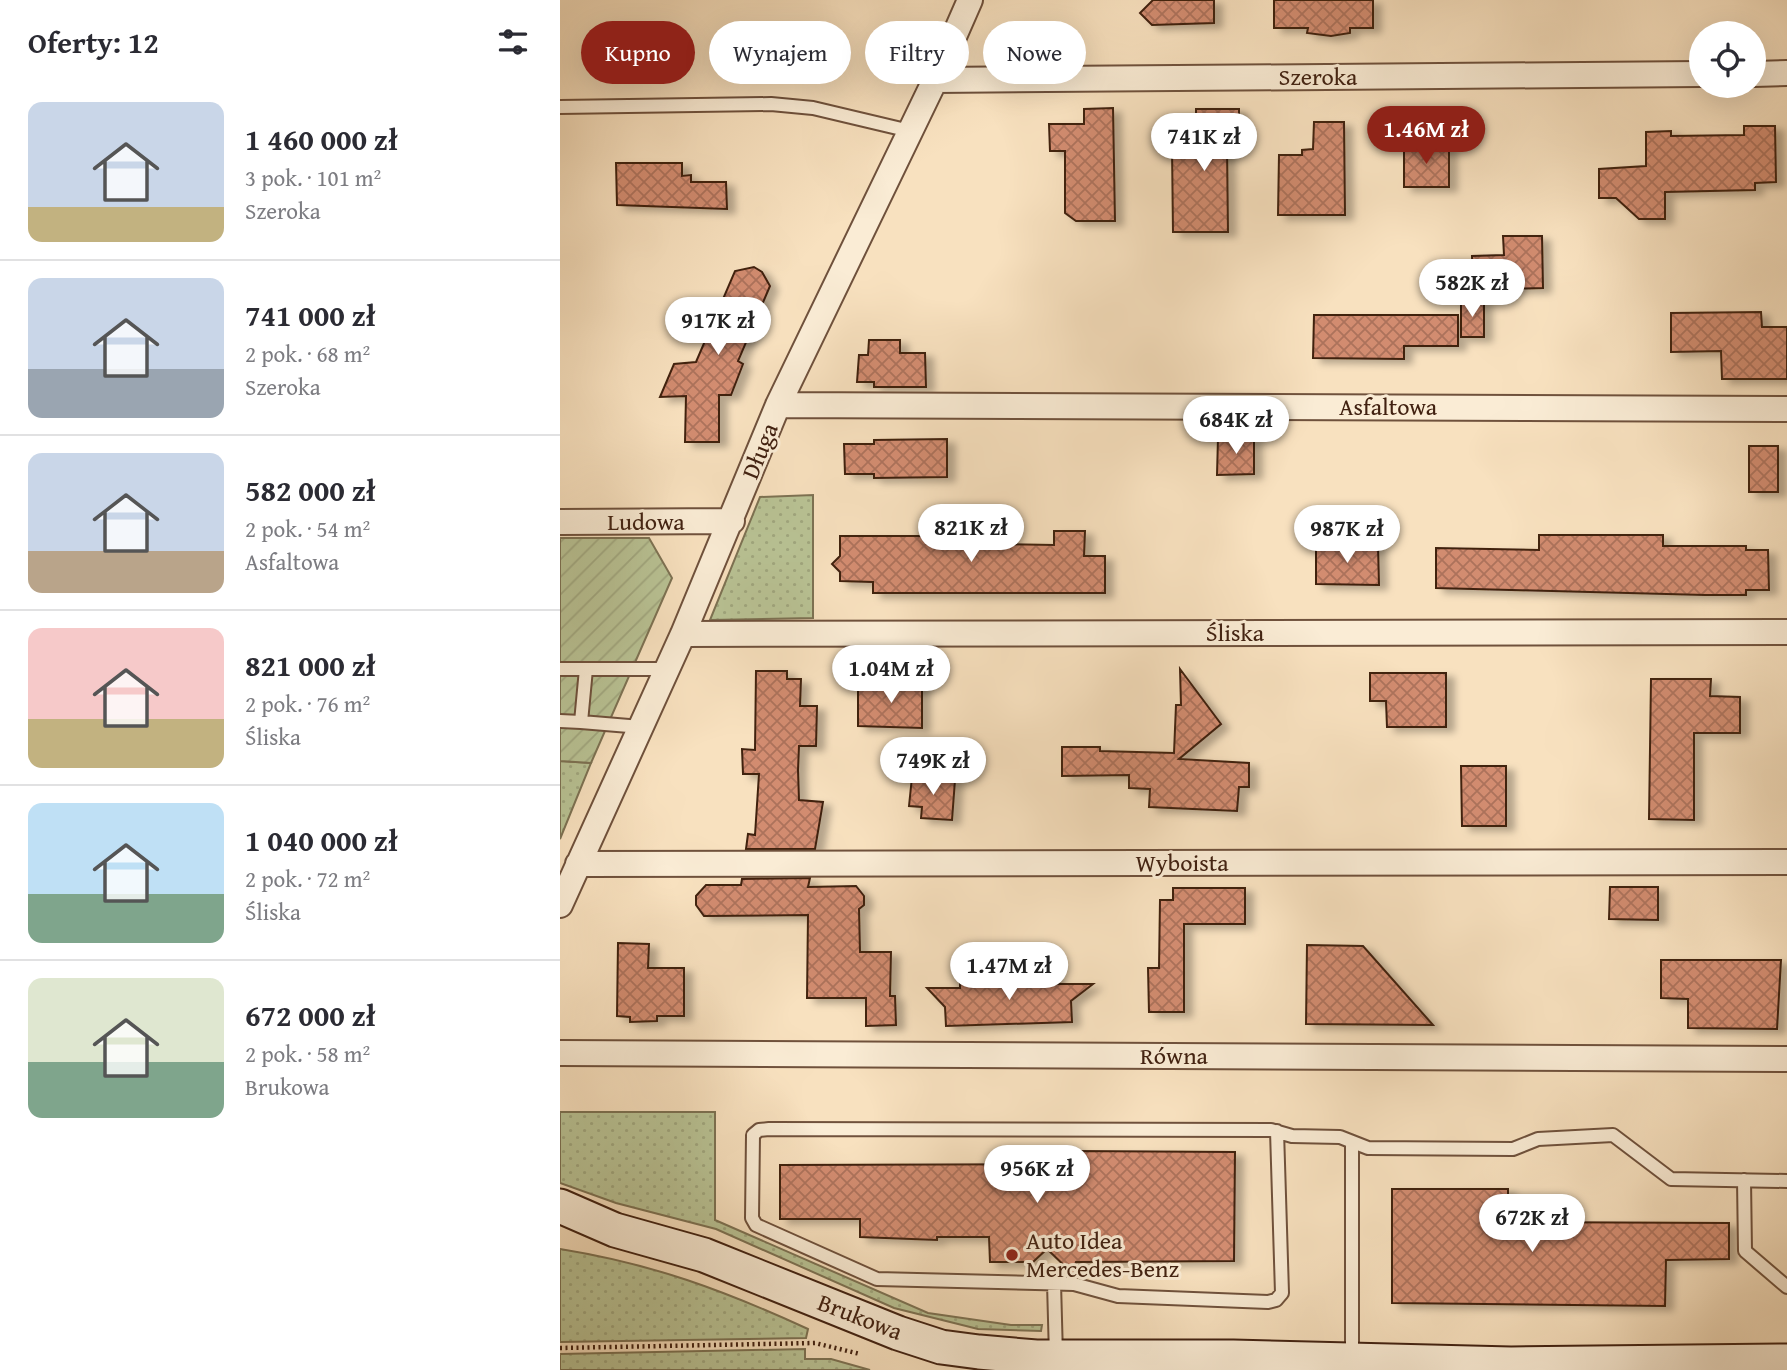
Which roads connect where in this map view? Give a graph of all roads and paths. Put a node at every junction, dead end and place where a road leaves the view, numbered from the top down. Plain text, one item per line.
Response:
1 (970, 0) edge
2 (961, 21) edge
3 (1689, 74) edge
4 (1766, 74) edge
5 (1787, 74) edge
6 (969, 80) edge
7 (933, 84) edge
8 (560, 107) edge
9 (911, 131) junction
10 (778, 405) junction
11 (1787, 409) edge
12 (560, 522) edge
13 (732, 522) junction
14 (1787, 632) edge
15 (683, 634) junction
16 (668, 668) junction
17 (560, 669) edge
18 (586, 669) junction
19 (560, 721) edge
20 (581, 722) junction
21 (641, 727) junction
22 (1787, 862) edge
23 (578, 864) junction
24 (560, 905) edge
25 (560, 1053) edge
26 (1787, 1059) edge
27 (1277, 1132) junction
28 (1352, 1142) junction
29 (1744, 1180) junction
30 (1787, 1181) edge
31 (560, 1206) edge
32 (560, 1226) edge
33 (615, 1230) junction
34 (1054, 1283) junction
35 (1787, 1287) edge
36 (816, 1343) dead end
37 (560, 1348) edge
38 (1056, 1357) junction
39 (1352, 1360) junction
40 (1787, 1362) edge
41 (1511, 1367) edge

1 - 2 street, Długa
3 - 6 street, Szeroka
4 - 5 street
7 - 9 street, Długa
8 - 9 lane
9 - 10 street, Długa
10 - 11 street, Asfaltowa
10 - 13 street, Długa
12 - 13 street, Ludowa
13 - 15 street, Długa
14 - 15 street, Śliska
15 - 16 street, Długa
16 - 18 lane
16 - 21 street, Długa
17 - 18 lane
18 - 20 lane
19 - 20 lane
20 - 21 lane
21 - 23 street, Długa
22 - 23 street, Wyboista
23 - 24 street, Długa
25 - 26 street, Równa
27 - 28 lane
27 - 34 lane
27 - 34 lane
28 - 29 lane
28 - 39 lane
29 - 30 lane
29 - 35 lane
31 - 33 street, Brukowa
32 - 33 street, Brukowa
33 - 38 street, Brukowa
34 - 38 lane
36 - 37 path
38 - 39 street, Brukowa
39 - 41 street, Brukowa
40 - 41 street, Brukowa

